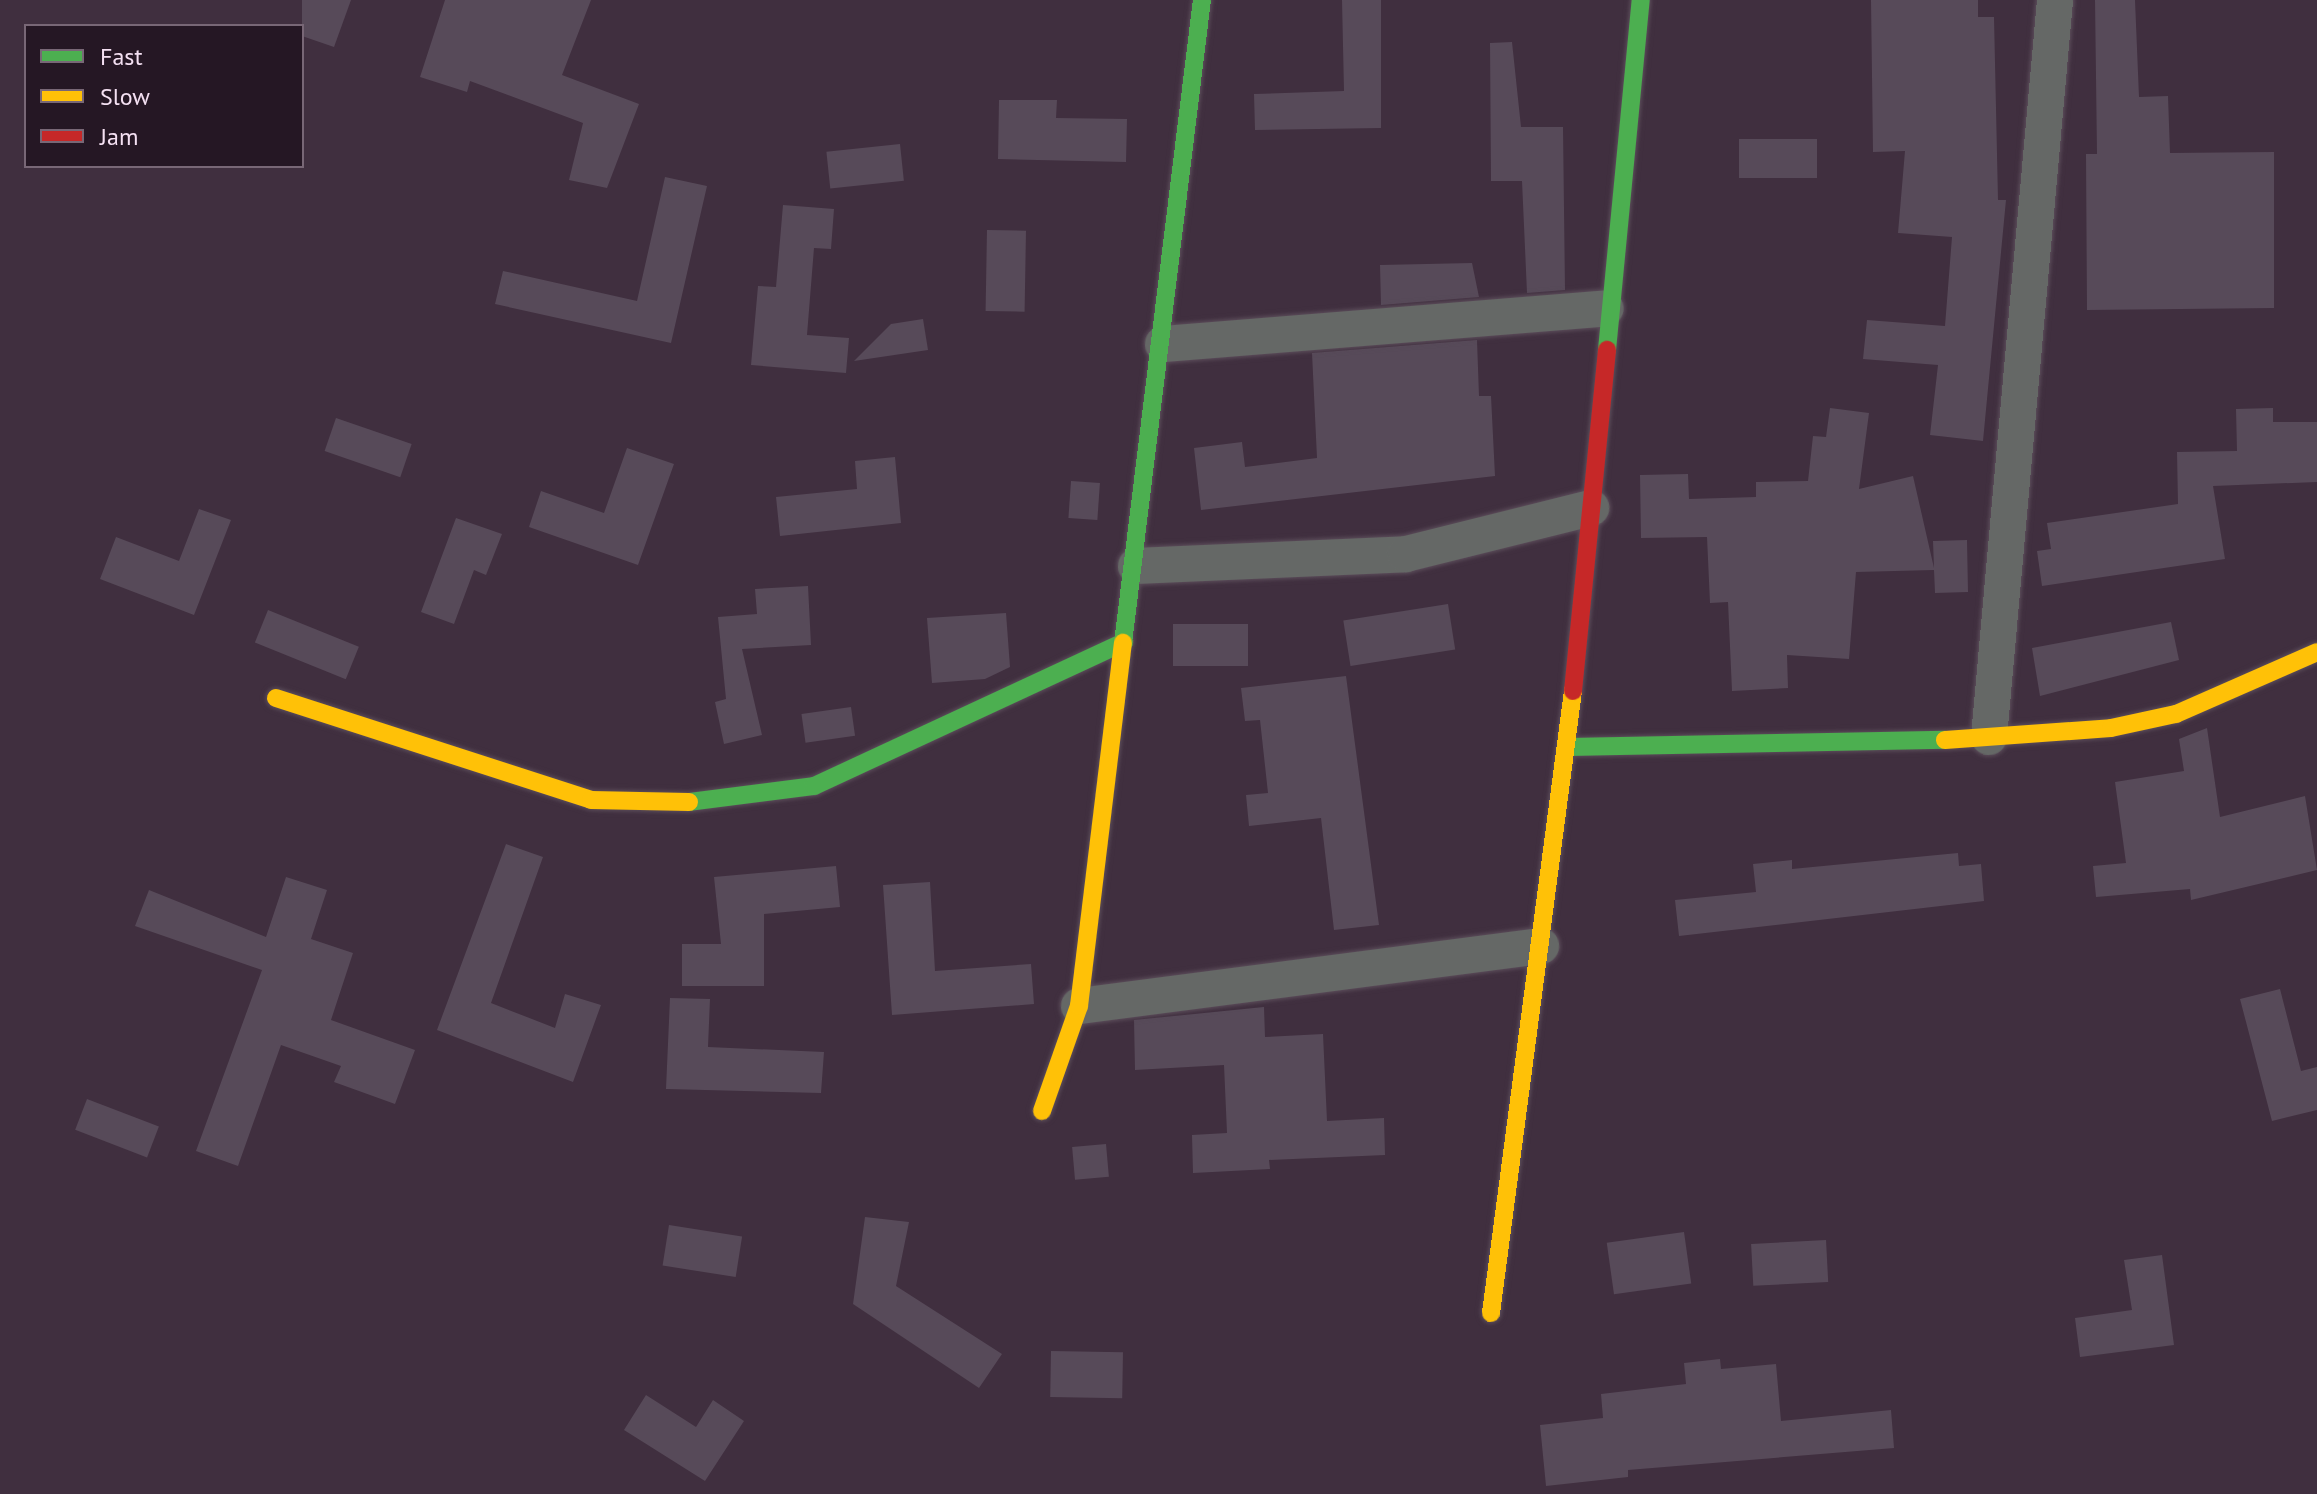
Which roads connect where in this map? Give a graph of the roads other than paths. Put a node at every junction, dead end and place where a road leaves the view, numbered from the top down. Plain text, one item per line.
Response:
1 (1202, 0) edge
2 (1641, 0) edge
3 (2055, 0) edge
4 (1606, 308) junction
5 (1163, 344) junction
6 (1591, 508) junction
7 (1136, 566) junction
8 (1124, 642) junction
9 (2317, 652) edge
10 (276, 698) dead end
11 (1989, 737) junction
12 (1568, 747) junction
13 (1541, 946) junction
14 (1079, 1006) junction
15 (1042, 1111) dead end
16 (1491, 1313) dead end

1 - 5 street
2 - 4 street
3 - 11 street
4 - 5 street
4 - 6 street
5 - 7 street
6 - 7 street
6 - 12 street
7 - 8 street
8 - 10 street
8 - 14 street
9 - 11 street
11 - 12 street
12 - 13 street
13 - 14 street
13 - 16 street
14 - 15 street

